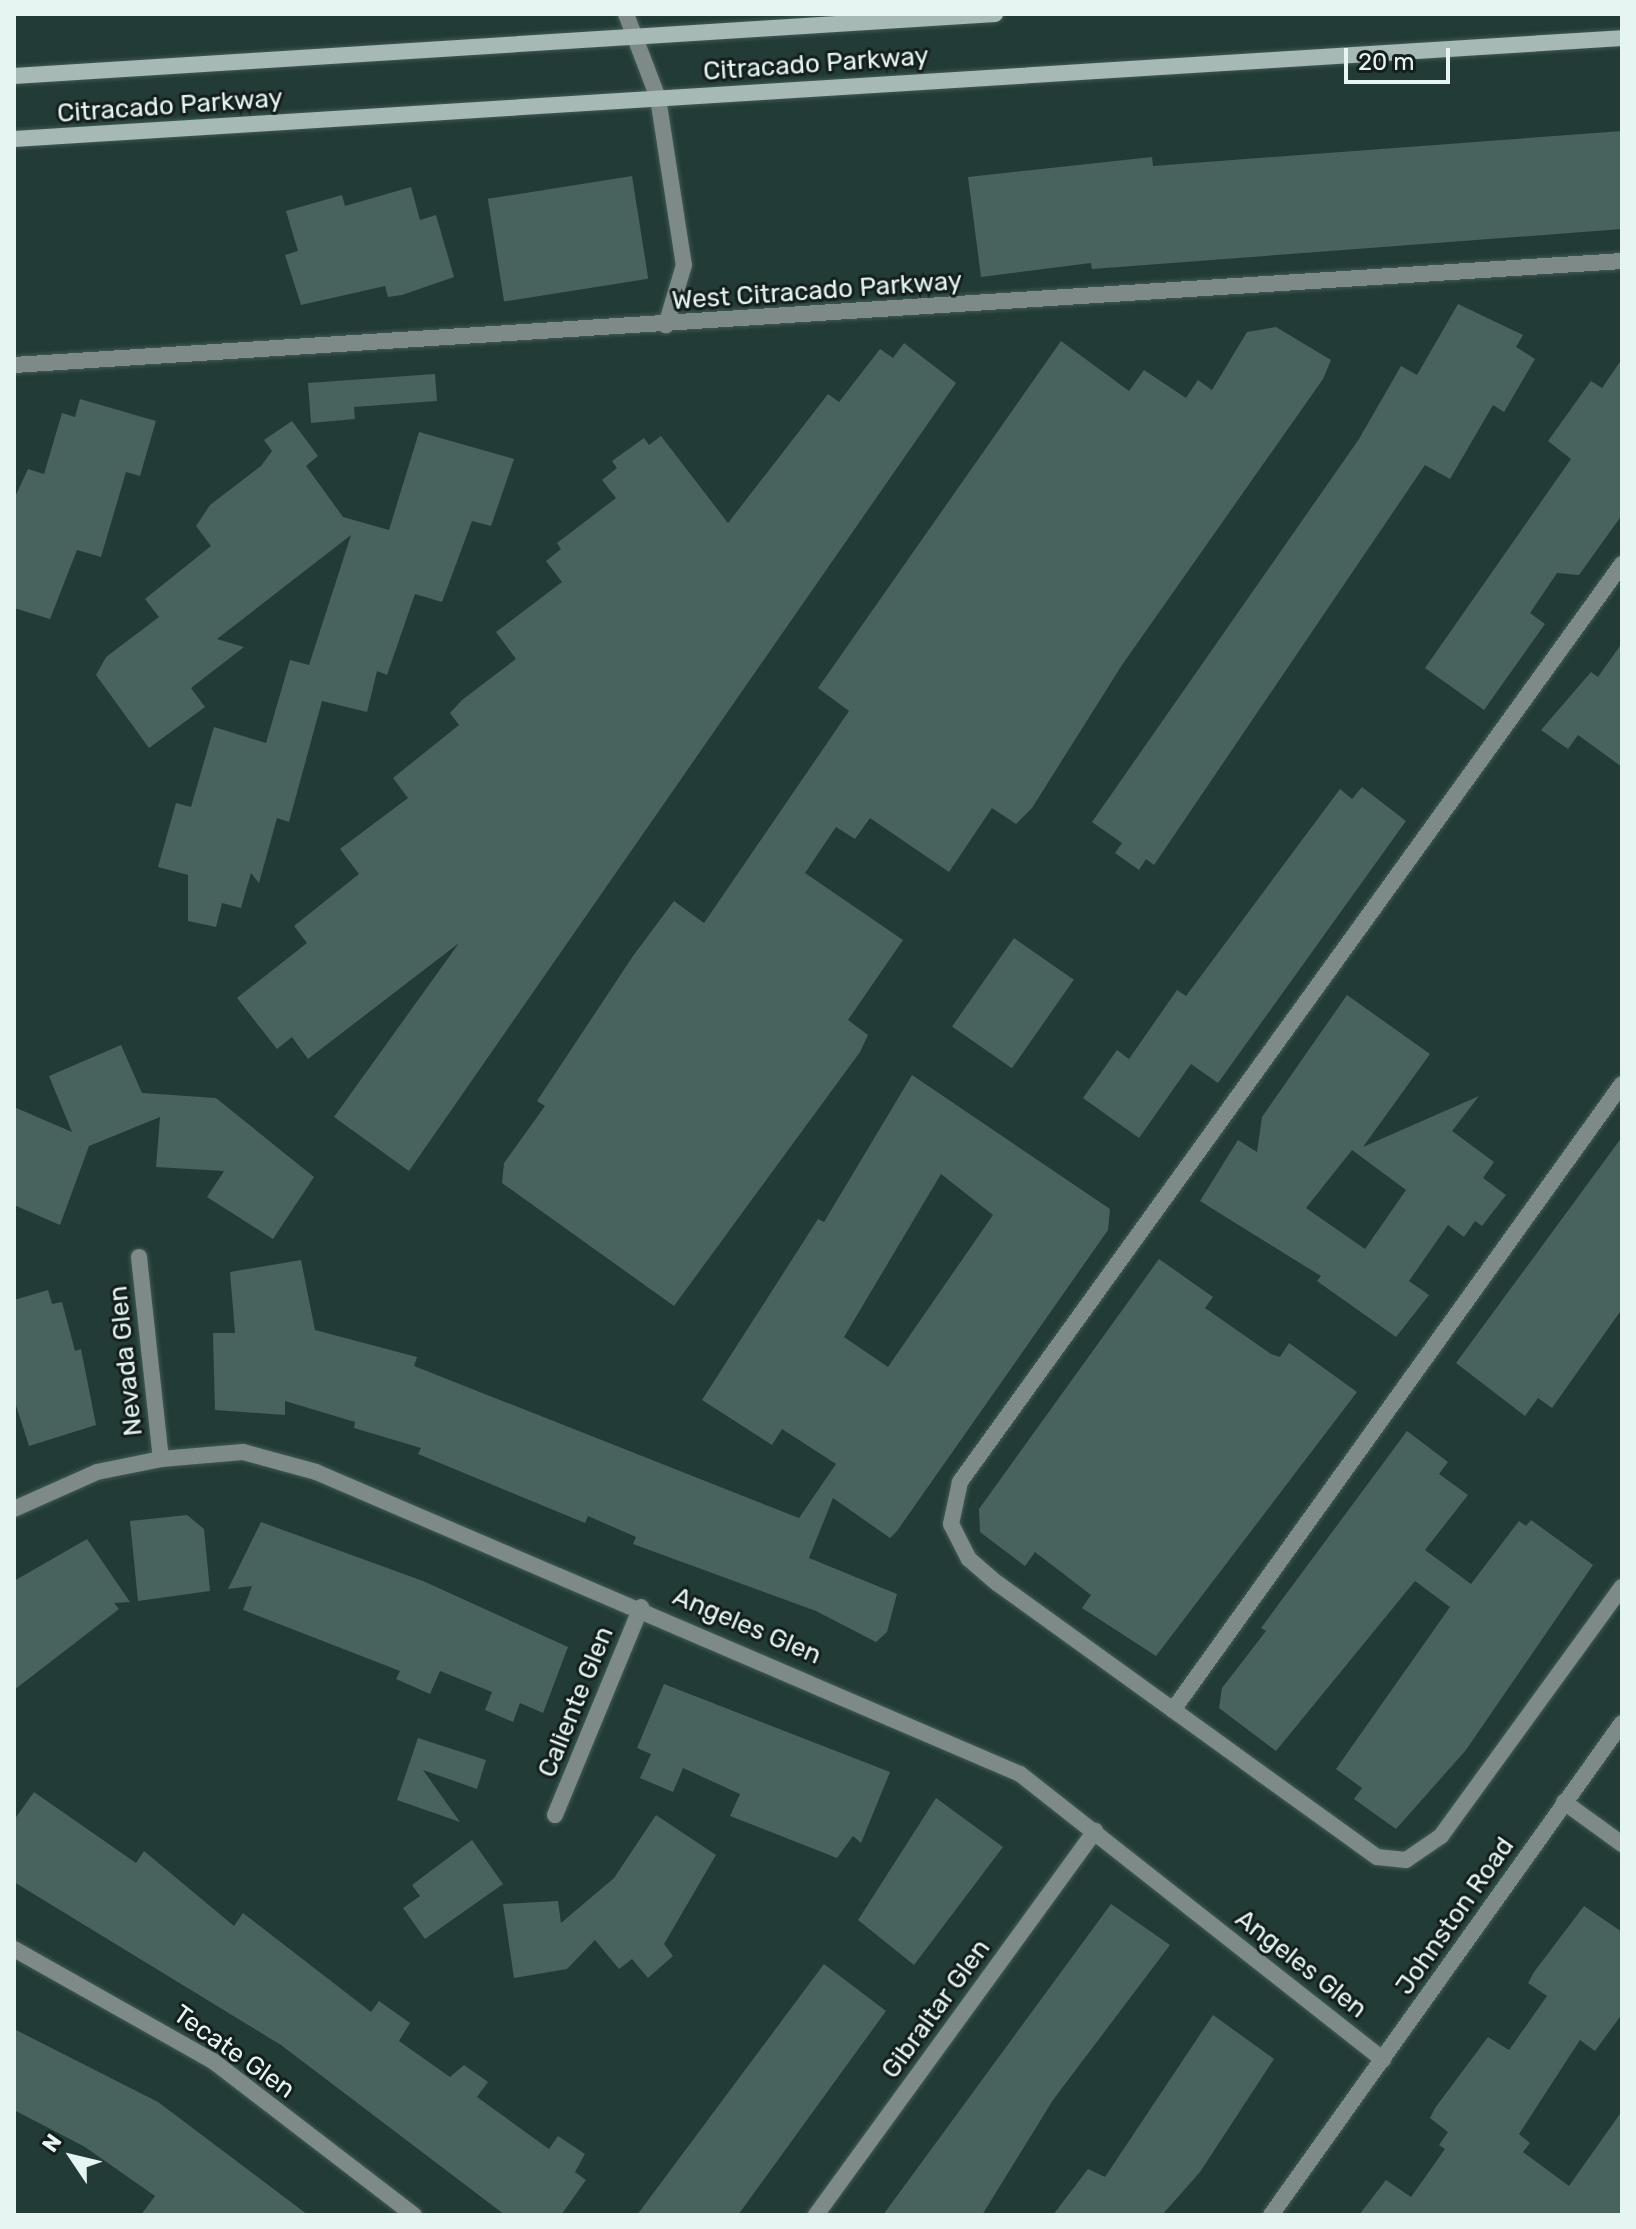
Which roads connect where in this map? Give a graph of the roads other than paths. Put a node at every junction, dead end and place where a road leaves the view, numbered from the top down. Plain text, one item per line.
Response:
1 (626, 14) edge
2 (995, 14) edge
3 (1622, 38) edge
4 (634, 39) junction
5 (14, 76) edge
6 (658, 98) junction
7 (14, 139) edge
8 (1622, 261) edge
9 (666, 325) junction
10 (14, 365) edge
11 (1622, 564) edge
12 (1622, 1084) edge
13 (139, 1257) dead end
14 (161, 1459) junction
15 (14, 1509) edge
16 (1622, 1587) edge
17 (641, 1607) junction
18 (1173, 1710) junction
19 (1622, 1723) edge
20 (1564, 1802) junction
21 (555, 1815) dead end
22 (1095, 1831) junction
23 (1622, 1844) edge
24 (14, 1949) edge
25 (1383, 2060) junction
26 (414, 2215) edge
27 (816, 2215) edge
28 (1271, 2215) edge

1 - 4 street
2 - 4 main road, Citracado Parkway
3 - 6 main road, Citracado Parkway
4 - 5 main road, Citracado Parkway
4 - 6 street
6 - 7 main road, Citracado Parkway
6 - 9 street
8 - 9 street, West Citracado Parkway
9 - 10 street, West Citracado Parkway
11 - 18 street
12 - 18 street
13 - 14 street, Nevada Glen
14 - 15 street, Angeles Glen
14 - 17 street, Angeles Glen
16 - 18 street
17 - 21 street, Caliente Glen
17 - 22 street, Angeles Glen
19 - 20 street, Johnston Road
20 - 23 street
20 - 25 street, Johnston Road
22 - 25 street, Angeles Glen
22 - 27 street, Gibraltar Glen
24 - 26 street, Tecate Glen
25 - 28 street, Johnston Road

